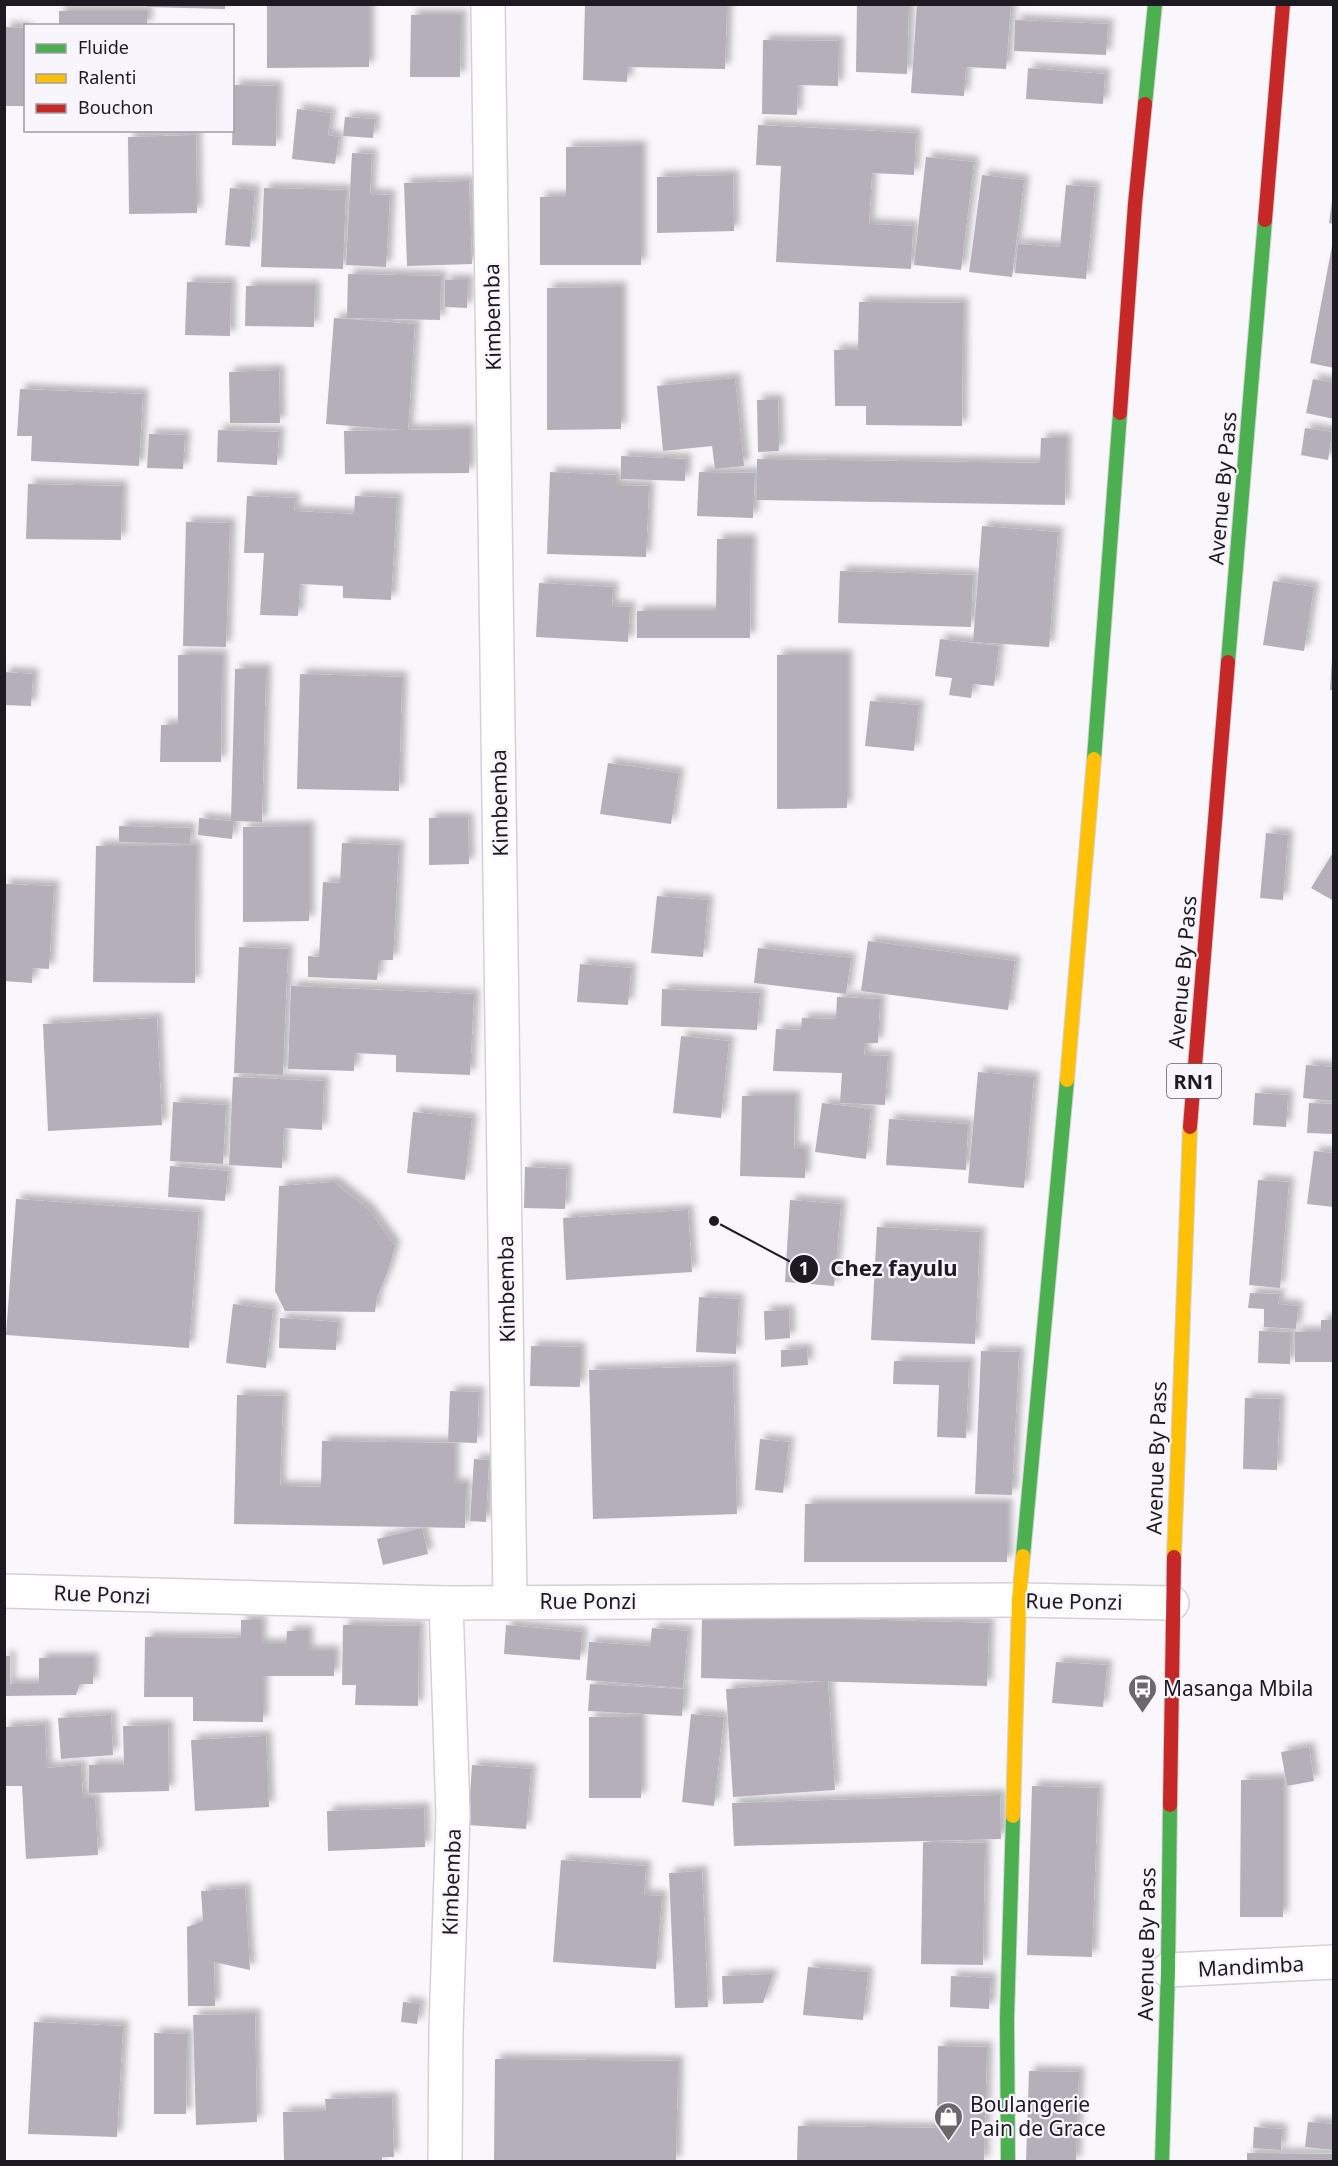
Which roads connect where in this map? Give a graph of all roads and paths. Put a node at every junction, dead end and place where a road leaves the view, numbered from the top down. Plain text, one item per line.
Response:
1 (488, 4) edge
2 (1155, 4) edge
3 (1283, 4) edge
4 (4, 1591) edge
5 (1019, 1600) junction
6 (510, 1602) junction
7 (446, 1603) junction
8 (1172, 1603) junction
9 (1334, 1962) edge
10 (1168, 1970) junction
11 (445, 2162) edge
12 (1008, 2162) edge
13 (1162, 2162) edge

1 - 6 street, Kimbemba
2 - 5 main road
3 - 8 main road, Avenue By Pass / RN1
4 - 7 street, Rue Ponzi
5 - 6 street, Rue Ponzi
5 - 8 street, Rue Ponzi
5 - 12 main road
6 - 7 street, Rue Ponzi
7 - 11 street, Kimbemba
8 - 10 main road, Avenue By Pass / RN1
9 - 10 street, Mandimba
10 - 13 main road, Avenue By Pass / RN1

